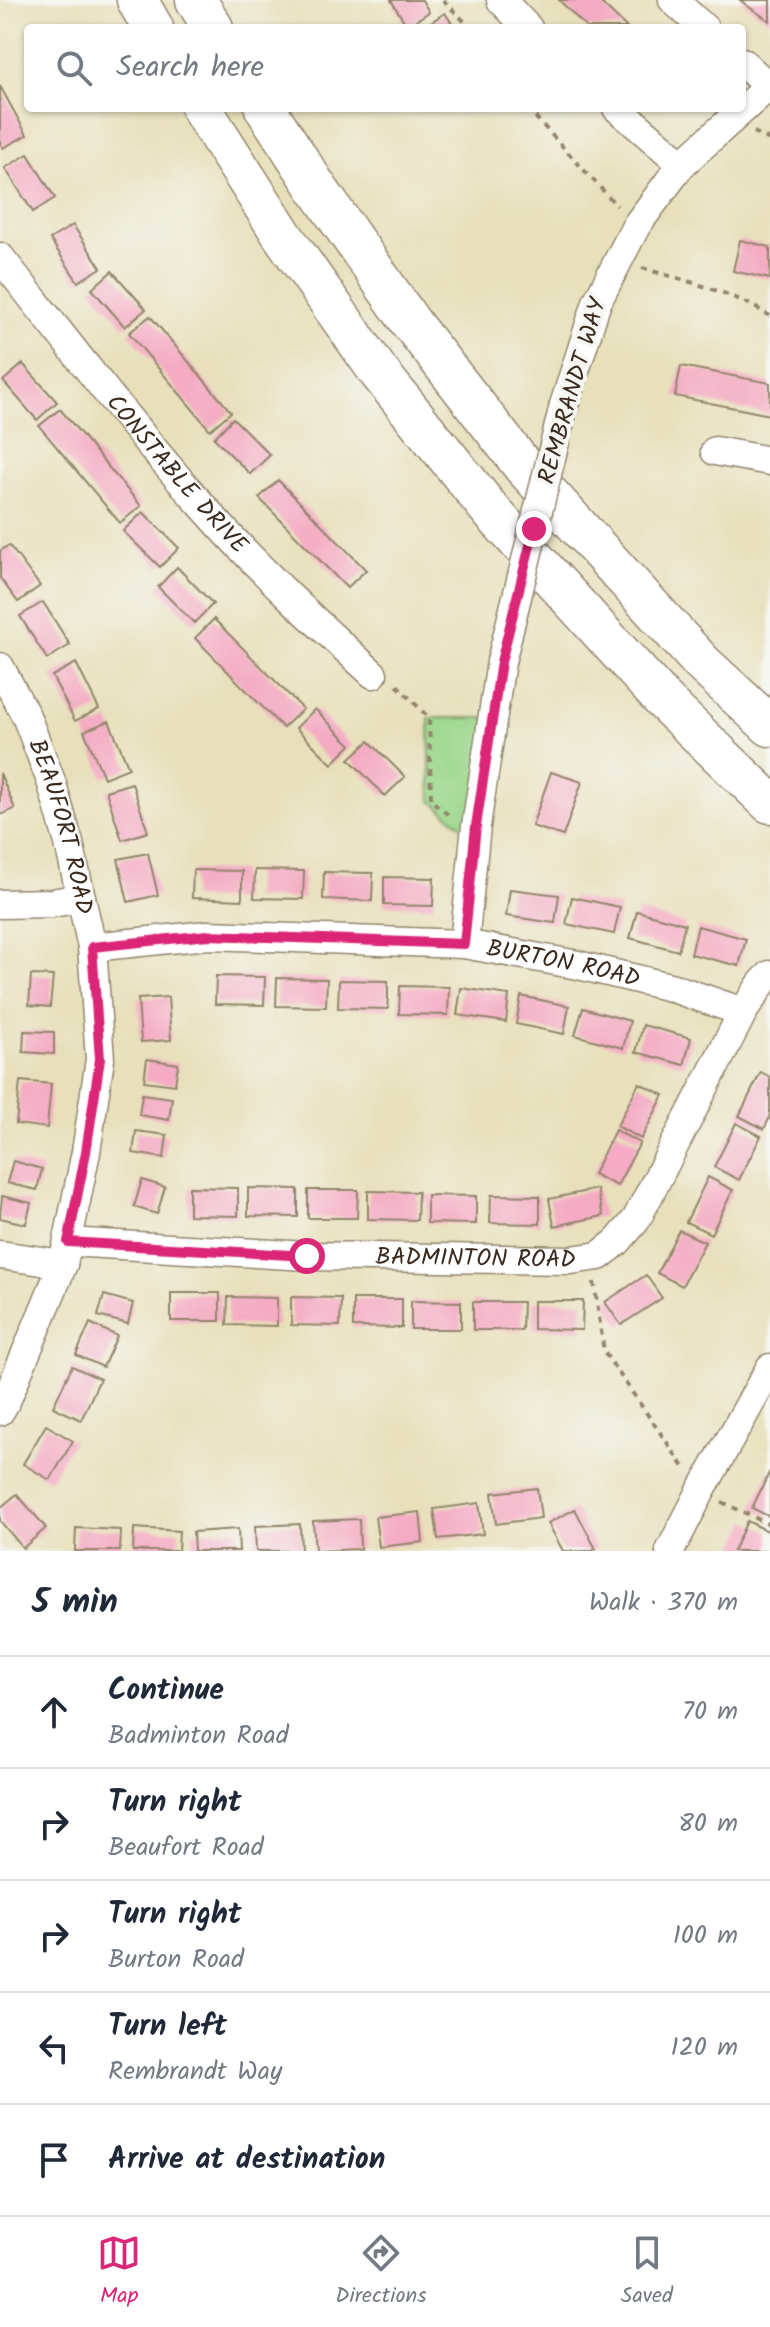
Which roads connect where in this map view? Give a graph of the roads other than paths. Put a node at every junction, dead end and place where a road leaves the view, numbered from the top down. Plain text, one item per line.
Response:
1 (137, 0) edge
2 (196, 0) edge
3 (501, 0) edge
4 (673, 0) edge
5 (151, 24) edge
6 (211, 24) edge
7 (524, 24) edge
8 (700, 24) edge
9 (746, 65) edge
10 (769, 85) edge
11 (746, 106) edge
12 (204, 112) edge
13 (268, 112) edge
14 (622, 112) edge
15 (739, 112) edge
16 (682, 164) junction
17 (0, 257) edge
18 (715, 451) dead end
19 (770, 461) edge
20 (0, 667) edge
21 (373, 674) road end
22 (770, 726) edge
23 (770, 803) edge
24 (81, 898) junction
25 (0, 904) edge
26 (464, 944) junction
27 (92, 947) junction
28 (770, 975) edge
29 (743, 1012) junction
30 (66, 1253) junction
31 (0, 1255) edge
32 (770, 1368) edge
33 (0, 1411) edge
34 (670, 1551) edge

1 - 5 highway
2 - 6 highway
3 - 7 street
4 - 8 street
9 - 10 street
10 - 11 street, REMBRANDT WAY
12 - 23 highway
13 - 22 highway
14 - 16 street
15 - 16 street, REMBRANDT WAY
16 - 26 street, REMBRANDT WAY, bridge
17 - 21 street, CONSTABLE DRIVE
18 - 19 street
20 - 24 street, BEAUFORT ROAD
24 - 25 street
24 - 27 street, BEAUFORT ROAD
26 - 27 street, BURTON ROAD
26 - 29 street, BURTON ROAD
27 - 30 street, BEAUFORT ROAD
28 - 29 street, BADMINTON ROAD
29 - 30 street, BADMINTON ROAD
30 - 31 street, BADMINTON ROAD
30 - 33 street, BEAUFORT ROAD
32 - 34 street

